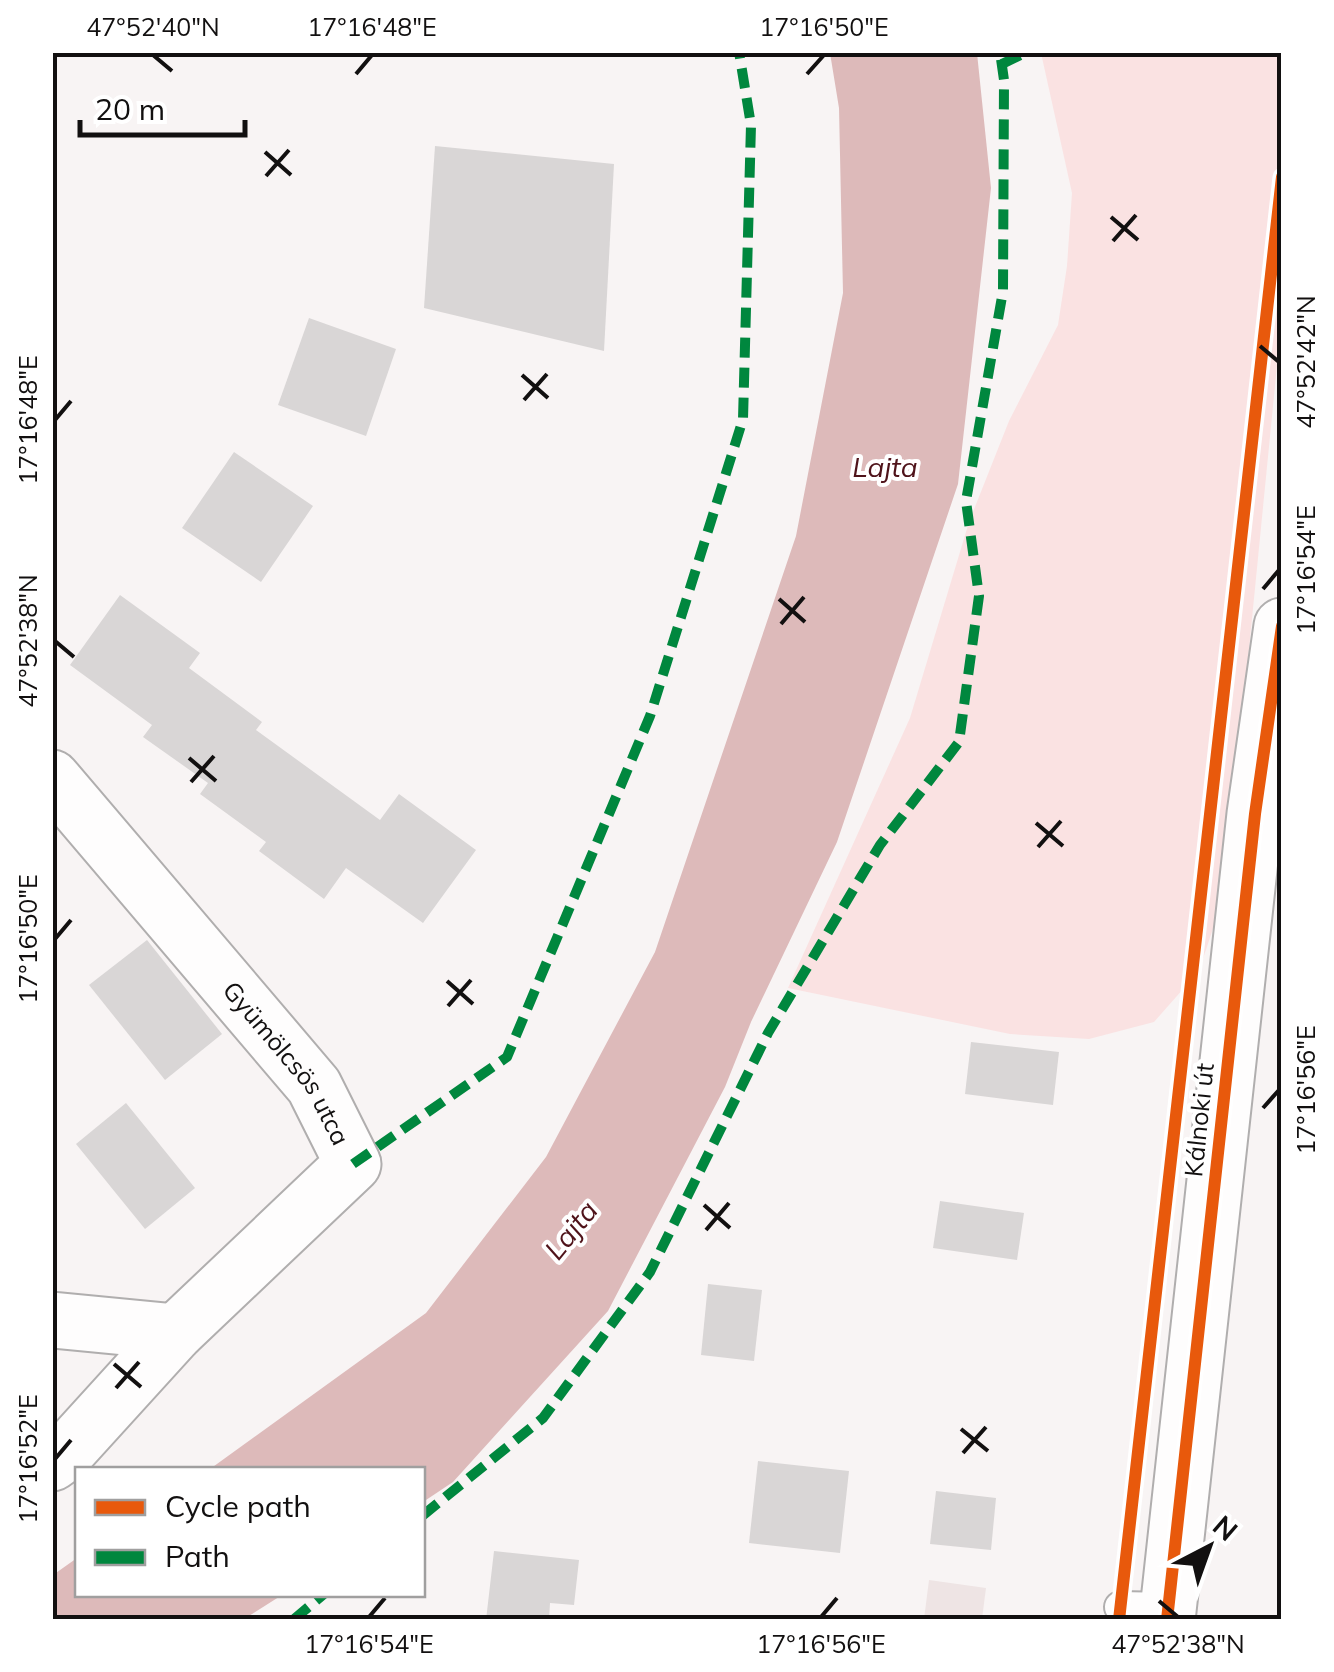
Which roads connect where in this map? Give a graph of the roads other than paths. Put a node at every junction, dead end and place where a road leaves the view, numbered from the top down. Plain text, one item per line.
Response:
1 (1282, 626) edge
2 (52, 778) edge
3 (52, 1320) edge
4 (176, 1332) junction
5 (52, 1462) edge
6 (1152, 1611) edge

1 - 6 street, Kálnoki út
2 - 4 street, Gyümölcsös utca
3 - 4 street
4 - 5 street

